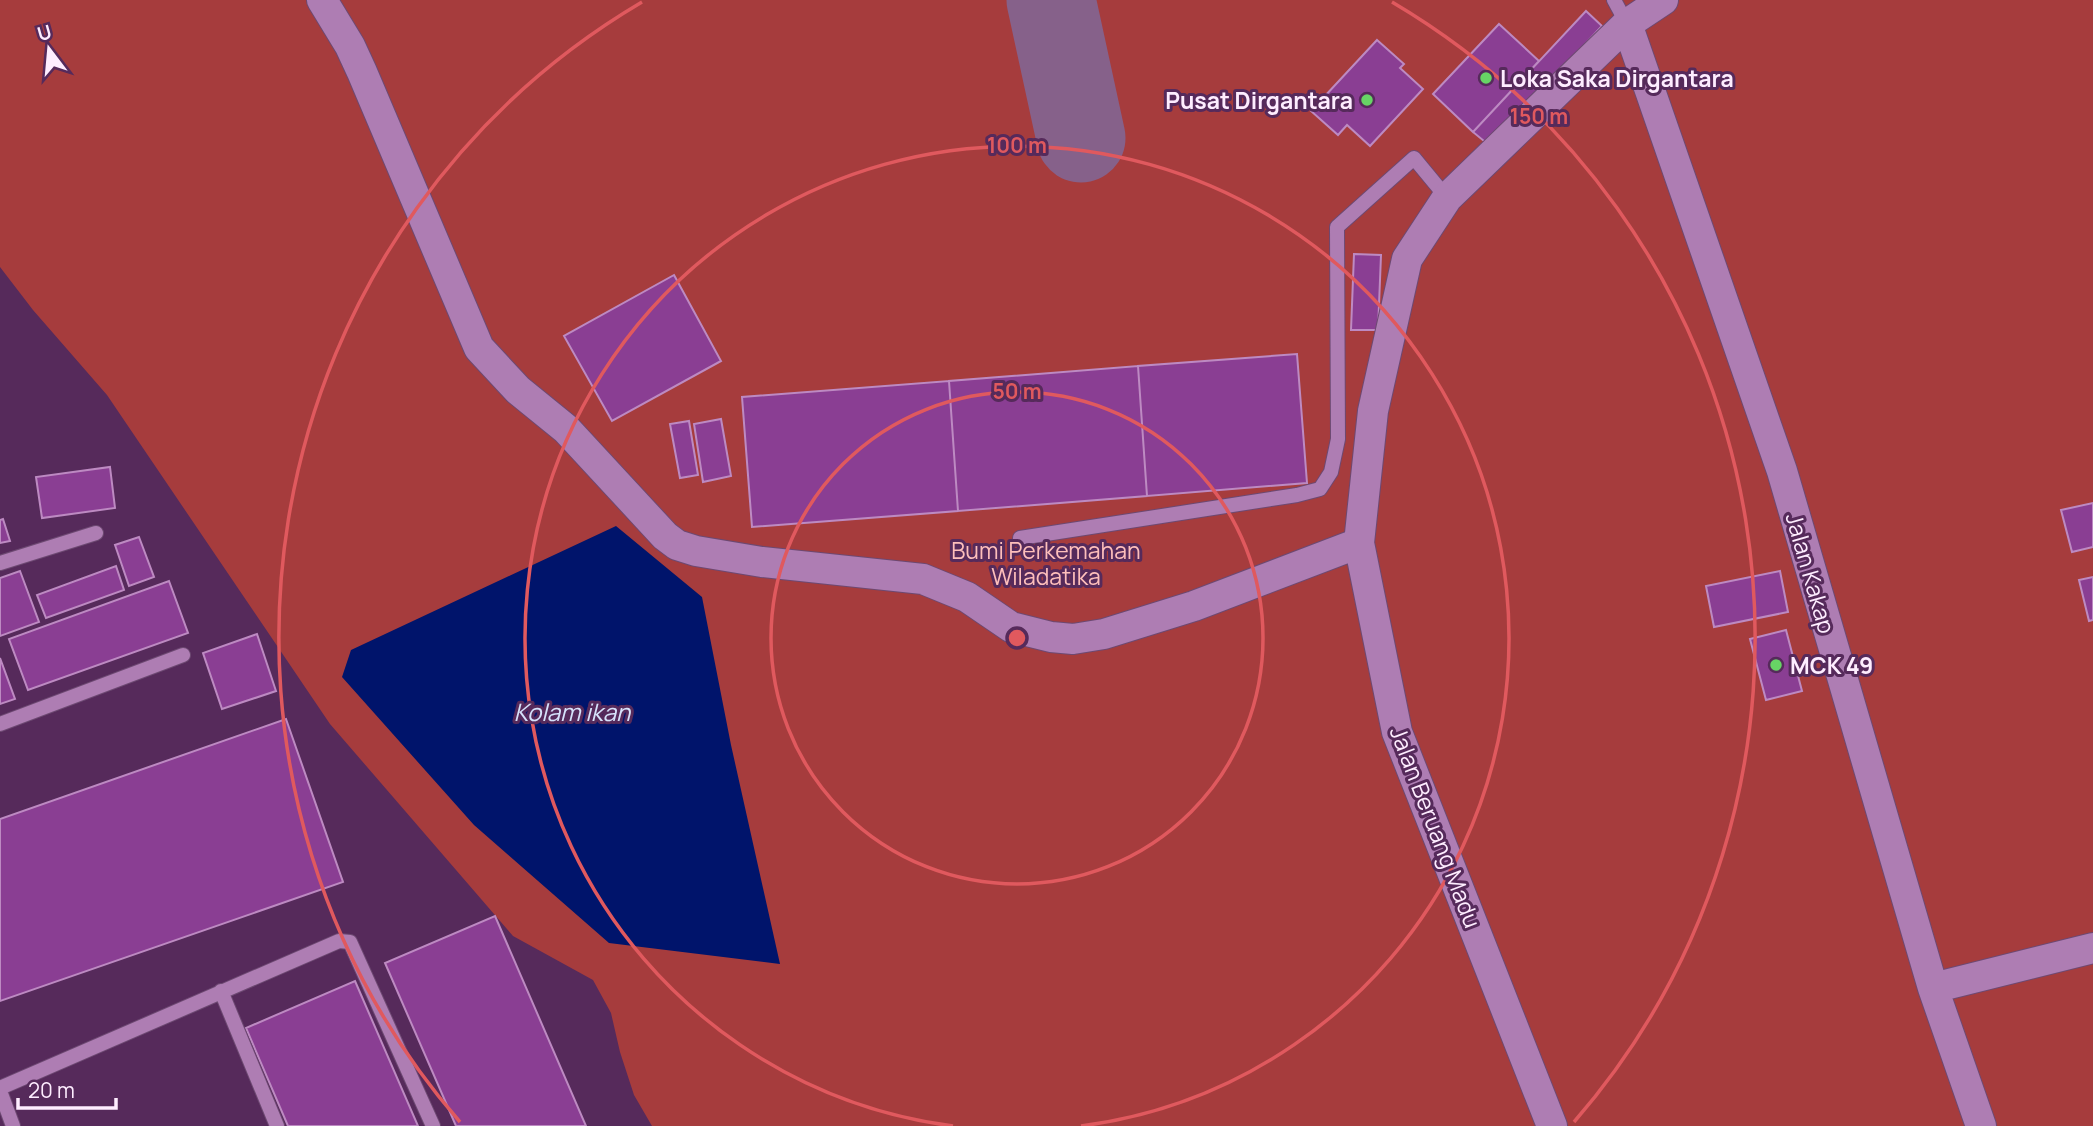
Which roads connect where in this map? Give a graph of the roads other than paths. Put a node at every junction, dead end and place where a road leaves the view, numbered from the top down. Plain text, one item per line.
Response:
1 (322, 0) edge
2 (1663, 0) edge
3 (1621, 12) edge
4 (1447, 198) junction
5 (96, 533) dead end
6 (1020, 538) dead end
7 (1359, 542) junction
8 (0, 563) edge
9 (183, 655) dead end
10 (0, 724) edge
11 (2093, 947) edge
12 (1933, 988) junction
13 (221, 991) junction
14 (0, 1090) edge
15 (13, 1126) edge
16 (277, 1126) edge
17 (433, 1126) edge
18 (1552, 1126) edge
19 (1981, 1126) edge

1 - 7 street
2 - 3 street, Jalan Beruang Madu
3 - 4 street, Jalan Beruang Madu
3 - 12 street, Jalan Kakap
4 - 6 lane
4 - 7 street, Jalan Beruang Madu
5 - 8 lane
7 - 18 street, Jalan Beruang Madu
9 - 10 lane
11 - 12 street
12 - 19 street, Jalan Kakap
13 - 14 lane
13 - 16 lane
13 - 17 lane
14 - 15 lane

